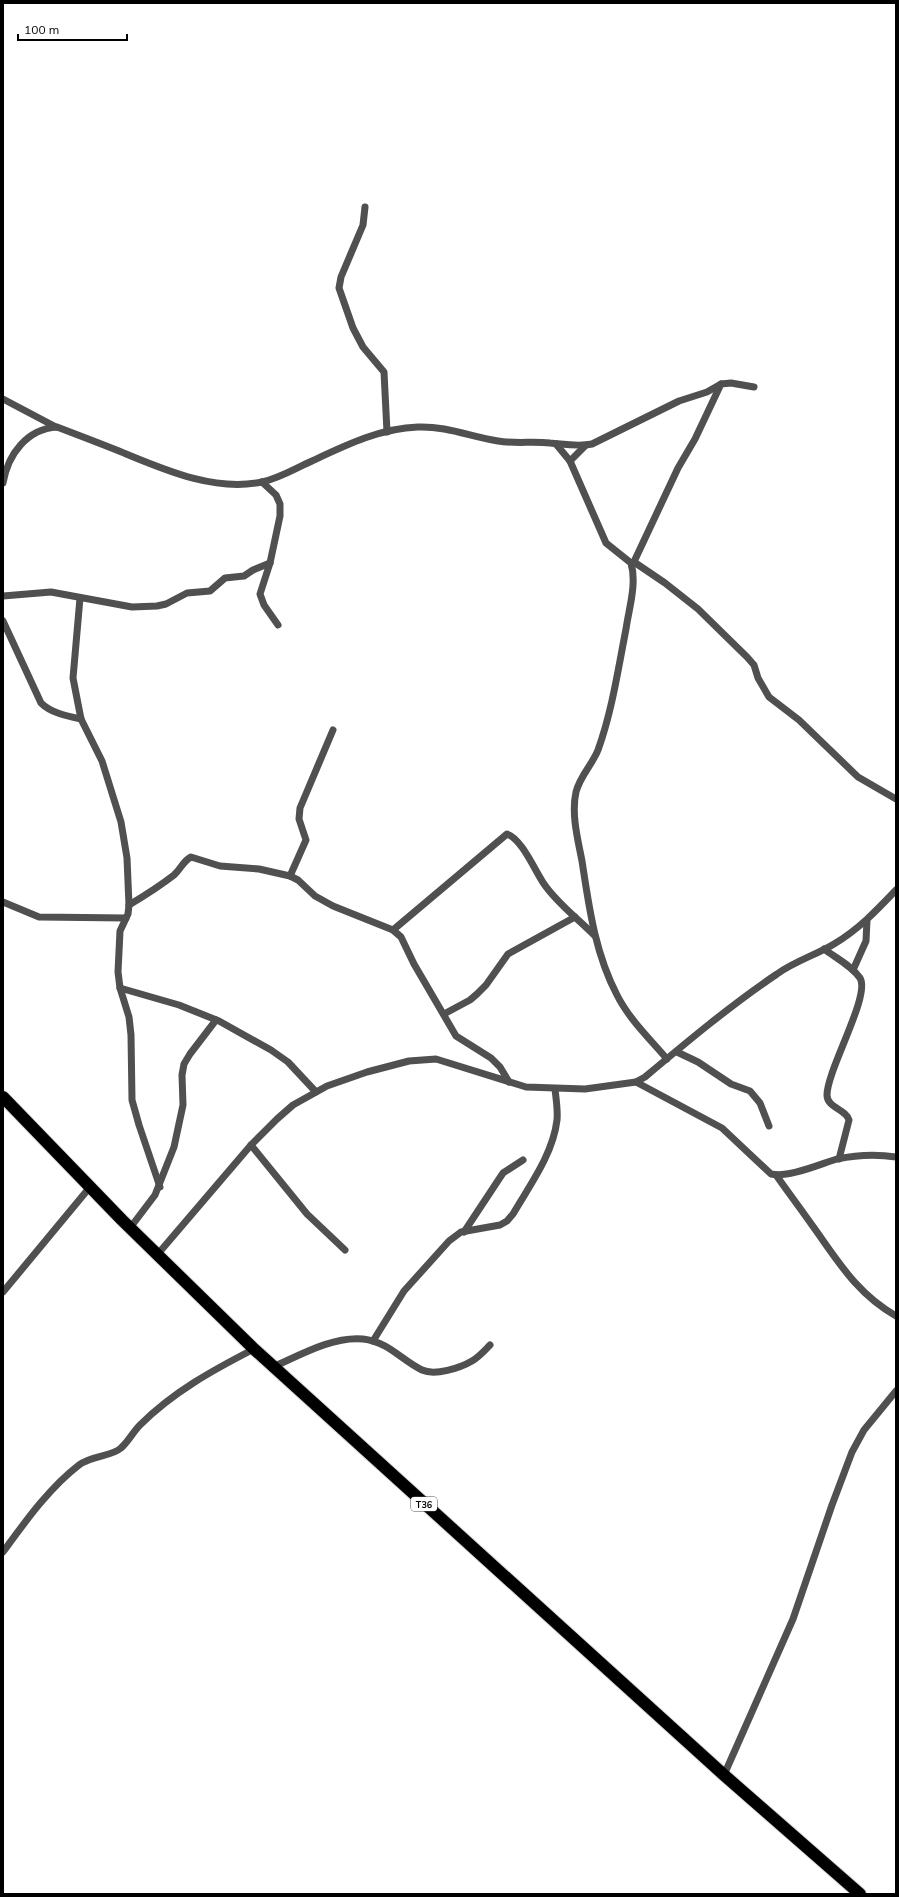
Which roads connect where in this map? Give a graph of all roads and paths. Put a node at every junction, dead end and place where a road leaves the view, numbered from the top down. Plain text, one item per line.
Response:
1 (365, 207) dead end
2 (721, 384) junction
3 (754, 387) dead end
4 (3, 399) edge
5 (57, 427) junction
6 (387, 432) junction
7 (556, 444) junction
8 (585, 446) junction
9 (570, 461) junction
10 (262, 482) junction
11 (3, 483) edge
12 (270, 563) junction
13 (633, 564) junction
14 (3, 596) edge
15 (80, 598) junction
16 (3, 622) edge
17 (278, 625) dead end
18 (81, 719) junction
19 (333, 730) dead end
20 (896, 799) edge
21 (290, 876) junction
22 (896, 890) edge
23 (3, 902) edge
24 (129, 905) junction
25 (575, 917) junction
26 (126, 918) junction
27 (867, 920) junction
28 (393, 930) junction
29 (594, 935) junction
30 (824, 949) junction
31 (853, 970) junction
32 (120, 988) junction
33 (444, 1014) junction
34 (216, 1020) junction
35 (677, 1052) junction
36 (667, 1059) junction
37 (509, 1082) junction
38 (636, 1082) junction
39 (555, 1089) junction
40 (316, 1092) junction
41 (3, 1097) edge
42 (769, 1126) dead end
43 (251, 1145) junction
44 (896, 1157) edge
45 (839, 1159) junction
46 (523, 1160) dead end
47 (776, 1175) junction
48 (90, 1187) junction
49 (160, 1187) junction
50 (130, 1228) junction
51 (464, 1232) junction
52 (345, 1250) dead end
53 (157, 1255) junction
54 (3, 1292) edge
55 (896, 1316) edge
56 (373, 1341) junction
57 (490, 1345) dead end
58 (254, 1349) junction
59 (273, 1367) junction
60 (896, 1391) edge
61 (3, 1552) edge
62 (724, 1775) junction
63 (860, 1894) edge

1 - 6 street
2 - 3 street
2 - 8 street
2 - 13 street
4 - 5 street
5 - 10 street
5 - 11 street
6 - 7 street
6 - 10 street
7 - 8 street
7 - 9 street
8 - 9 street
9 - 13 street
10 - 12 street
12 - 15 street
12 - 17 street
13 - 20 street
13 - 29 street
14 - 15 street
15 - 18 street
16 - 18 street
18 - 24 street
19 - 21 street
21 - 24 street
21 - 28 street
22 - 27 street
23 - 26 street
24 - 26 street
25 - 28 street
25 - 29 street
25 - 33 street
26 - 32 street
27 - 30 street
27 - 31 street
28 - 33 street
29 - 36 street
30 - 31 street
30 - 35 street
31 - 45 street
32 - 34 street
32 - 49 street
33 - 37 street
34 - 40 street
34 - 49 street
35 - 36 street
35 - 42 street
36 - 38 street
37 - 39 street
37 - 40 street
38 - 39 street
38 - 47 street
39 - 51 street
40 - 43 street
41 - 48 highway, T36
43 - 52 street
43 - 53 street
44 - 45 street
45 - 47 street
46 - 51 street
47 - 55 street
48 - 50 highway, T36
48 - 54 street
49 - 50 street
50 - 53 highway, T36
51 - 56 street
53 - 58 highway, T36
56 - 57 street
56 - 59 street
58 - 59 highway, T36
58 - 61 street
59 - 62 highway, T36
60 - 62 street
62 - 63 highway, T36

